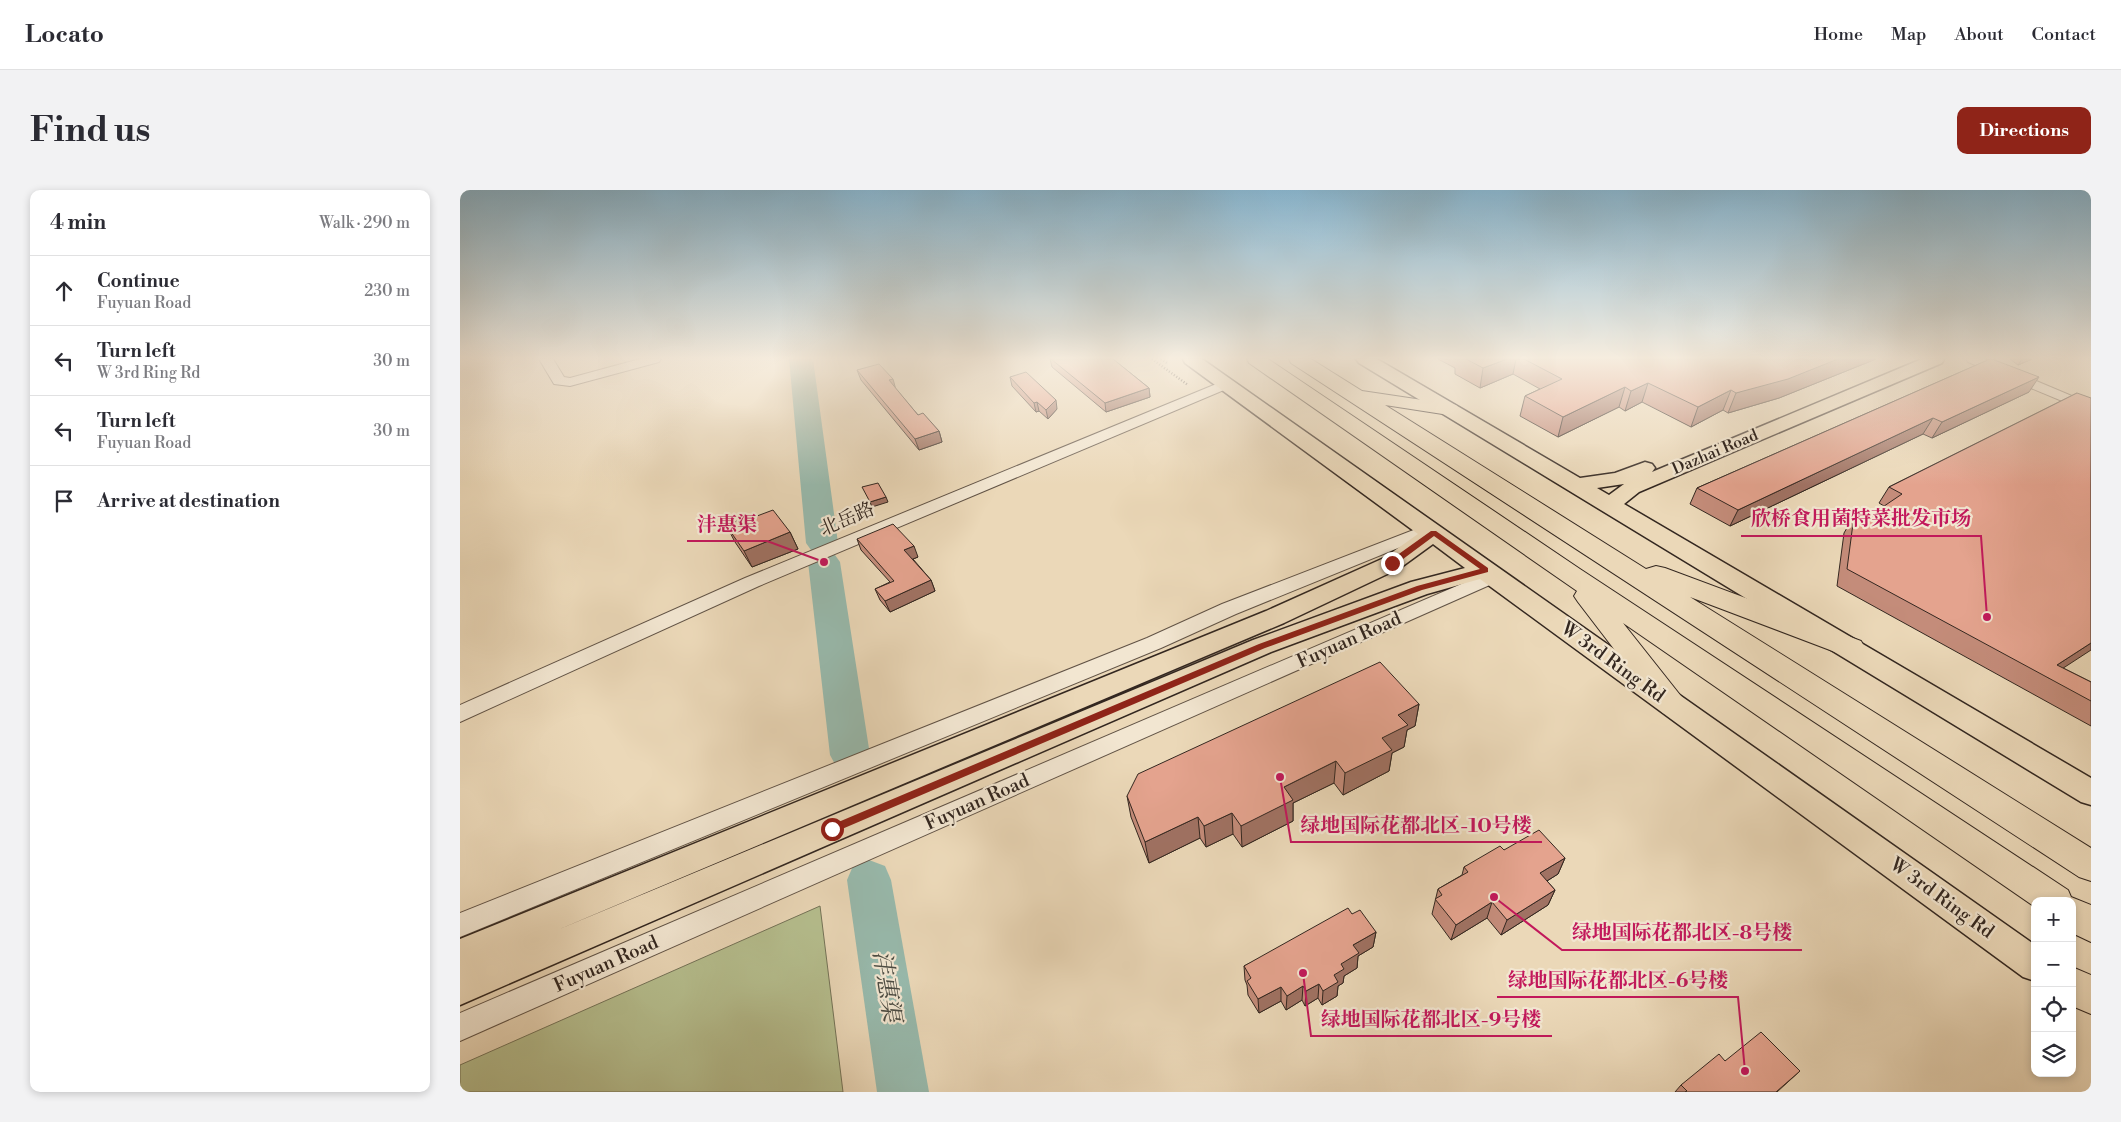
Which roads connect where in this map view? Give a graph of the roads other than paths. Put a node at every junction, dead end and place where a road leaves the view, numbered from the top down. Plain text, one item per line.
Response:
1 (1185, 401) edge
2 (1250, 401) edge
3 (1317, 401) edge
4 (1364, 401) edge
5 (1398, 401) edge
6 (1436, 401) edge
7 (1807, 401) edge
8 (1837, 401) edge
9 (2072, 401) edge
10 (1449, 409) junction
11 (2091, 409) edge
12 (1576, 486) junction
13 (1609, 506) junction
14 (1431, 531) junction
15 (1604, 554) junction
16 (1490, 573) junction
17 (1571, 575) junction
18 (1851, 648) junction
19 (1673, 705) junction
20 (460, 714) edge
21 (2091, 793) edge
22 (2091, 866) edge
23 (2049, 897) edge
24 (2076, 916) edge
25 (460, 925) edge
26 (2091, 925) edge
27 (460, 955) edge
28 (2031, 962) edge
29 (2074, 987) edge
30 (460, 988) edge
31 (2076, 995) edge
32 (2091, 995) edge
33 (2091, 1006) edge
34 (460, 1027) edge

1 - 20 street, 北岳路
2 - 14 main road, W 3rd Ring Rd
3 - 17 highway
4 - 15 highway
5 - 10 highway
6 - 10 main road
7 - 12 main road, Dazhai Road
8 - 13 main road, Dazhai Road
9 - 11 street
10 - 12 main road
12 - 13 main road
13 - 18 main road
14 - 16 main road, W 3rd Ring Rd
14 - 25 street
14 - 27 main road
15 - 18 highway
15 - 22 highway
16 - 19 main road, W 3rd Ring Rd
16 - 30 main road, Fuyuan Road
16 - 34 street, Fuyuan Road
17 - 19 highway
17 - 23 highway
18 - 21 main road
19 - 28 main road, W 3rd Ring Rd
24 - 26 highway
29 - 32 highway
31 - 33 main road

